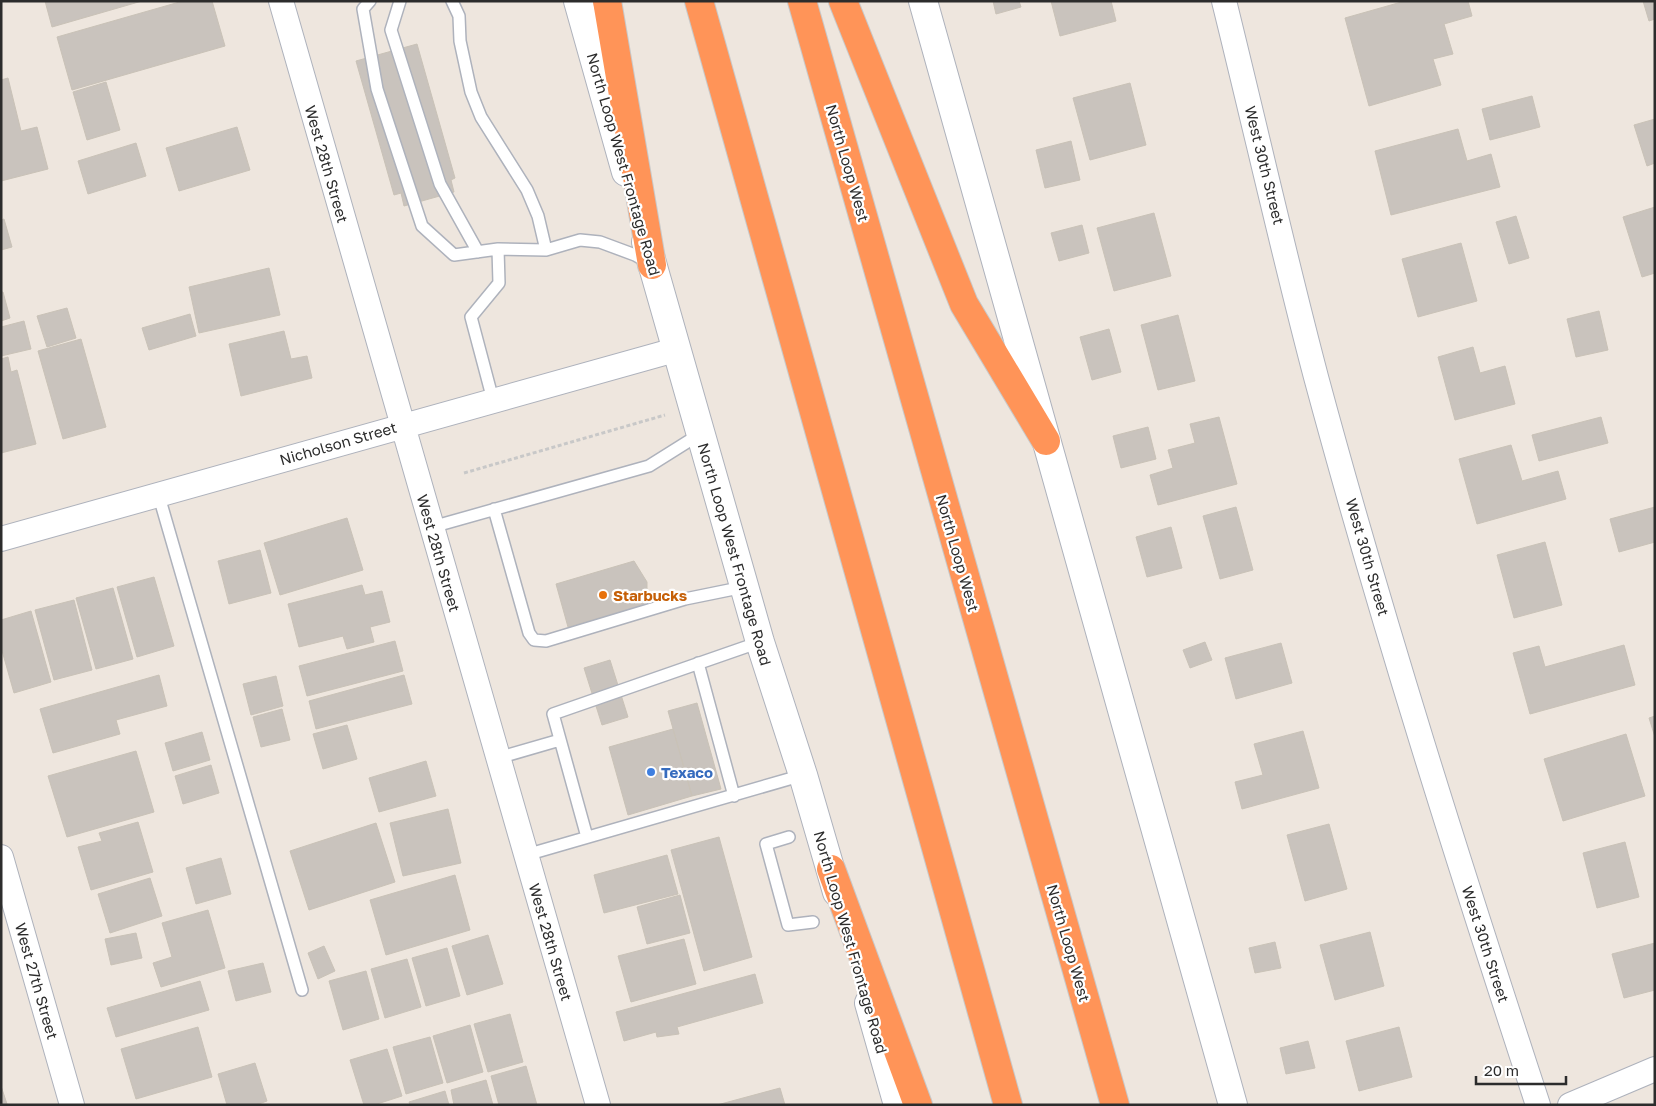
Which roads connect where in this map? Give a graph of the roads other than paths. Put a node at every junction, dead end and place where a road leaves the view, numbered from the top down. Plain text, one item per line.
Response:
1 (280, 1) edge
2 (370, 1) edge
3 (400, 1) edge
4 (452, 1) edge
5 (578, 1) edge
6 (607, 1) edge
7 (699, 1) edge
8 (802, 1) edge
9 (843, 1) edge
10 (923, 1) edge
11 (1224, 1) edge
12 (498, 249) junction
13 (546, 250) junction
14 (478, 252) junction
15 (652, 265) junction
16 (675, 350) junction
17 (493, 400) junction
18 (403, 425) junction
19 (700, 434) junction
20 (1046, 441) junction
21 (158, 493) junction
22 (494, 509) junction
23 (432, 526) junction
24 (1, 539) edge
25 (744, 587) junction
26 (760, 642) junction
27 (698, 664) junction
28 (560, 740) junction
29 (498, 758) junction
30 (803, 775) junction
31 (734, 796) junction
32 (587, 837) junction
33 (789, 837) dead end
34 (526, 855) junction
35 (1, 857) edge
36 (831, 869) junction
37 (813, 922) dead end
38 (302, 990) dead end
39 (1655, 1069) edge
40 (72, 1105) edge
41 (598, 1105) edge
42 (898, 1105) edge
43 (918, 1105) edge
44 (1008, 1105) edge
45 (1115, 1105) edge
46 (1233, 1105) edge
47 (1538, 1105) edge
48 (1570, 1105) edge

1 - 18 street, West 28th Street
2 - 14 lane
3 - 14 lane
4 - 13 lane
5 - 15 main road, North Loop West Frontage Road
6 - 15 highway
7 - 44 highway
8 - 45 highway, North Loop West
9 - 20 highway
10 - 20 main road
11 - 47 street, West 30th Street
12 - 13 lane
12 - 14 lane
12 - 17 lane
13 - 15 lane
15 - 16 main road, North Loop West Frontage Road
16 - 17 street, Nicholson Street
16 - 19 main road, North Loop West Frontage Road
17 - 18 street, Nicholson Street
18 - 21 street, Nicholson Street
18 - 23 street, West 28th Street
19 - 22 lane
19 - 25 main road, North Loop West Frontage Road
20 - 46 main road
21 - 24 street, Nicholson Street
21 - 38 lane
22 - 23 lane
22 - 25 lane
23 - 29 street, West 28th Street
25 - 26 main road, North Loop West Frontage Road
26 - 27 lane
26 - 30 main road, North Loop West Frontage Road
27 - 28 lane
27 - 31 lane
28 - 29 lane
28 - 32 lane
29 - 34 street, West 28th Street
30 - 31 lane
30 - 36 main road, North Loop West Frontage Road
31 - 32 lane
32 - 34 lane
33 - 37 lane
34 - 41 street, West 28th Street
35 - 40 street, West 27th Street
36 - 42 main road, North Loop West Frontage Road
36 - 43 highway
39 - 48 street

